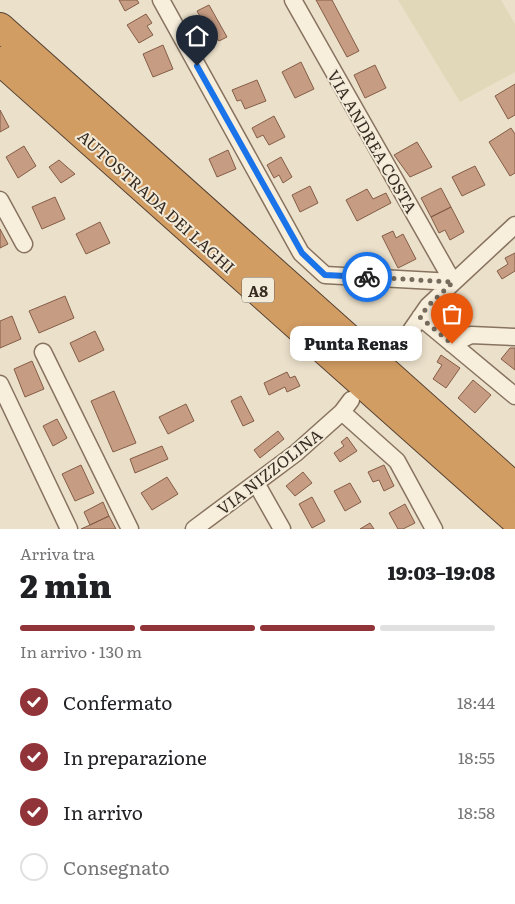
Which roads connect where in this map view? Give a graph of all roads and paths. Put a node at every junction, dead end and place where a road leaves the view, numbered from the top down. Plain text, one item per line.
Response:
1 (161, 0) edge
2 (293, 0) edge
3 (0, 27) edge
4 (0, 60) edge
5 (0, 200) edge
6 (515, 225) edge
7 (24, 244) dead end
8 (453, 282) junction
9 (420, 317) junction
10 (515, 337) edge
11 (452, 344) junction
12 (401, 345) tunnel mouth
13 (44, 352) dead end
14 (0, 384) edge
15 (515, 396) edge
16 (256, 483) junction
17 (515, 486) edge
18 (515, 520) edge
19 (69, 529) edge
20 (130, 529) edge
21 (194, 529) edge
22 (282, 529) edge
23 (434, 529) edge

1 - 8 street
2 - 8 street, VIA ANDREA COSTA
3 - 17 highway, AUTOSTRADA DEI LAGHI / A8
4 - 18 highway, AUTOSTRADA DEI LAGHI / A8
5 - 7 street
6 - 8 street
8 - 9 street
9 - 11 street
9 - 12 street
10 - 11 street
11 - 15 street
13 - 20 street
14 - 19 street
16 - 21 street, VIA NIZZOLINA
16 - 22 street
16 - 23 street, VIA NIZZOLINA

